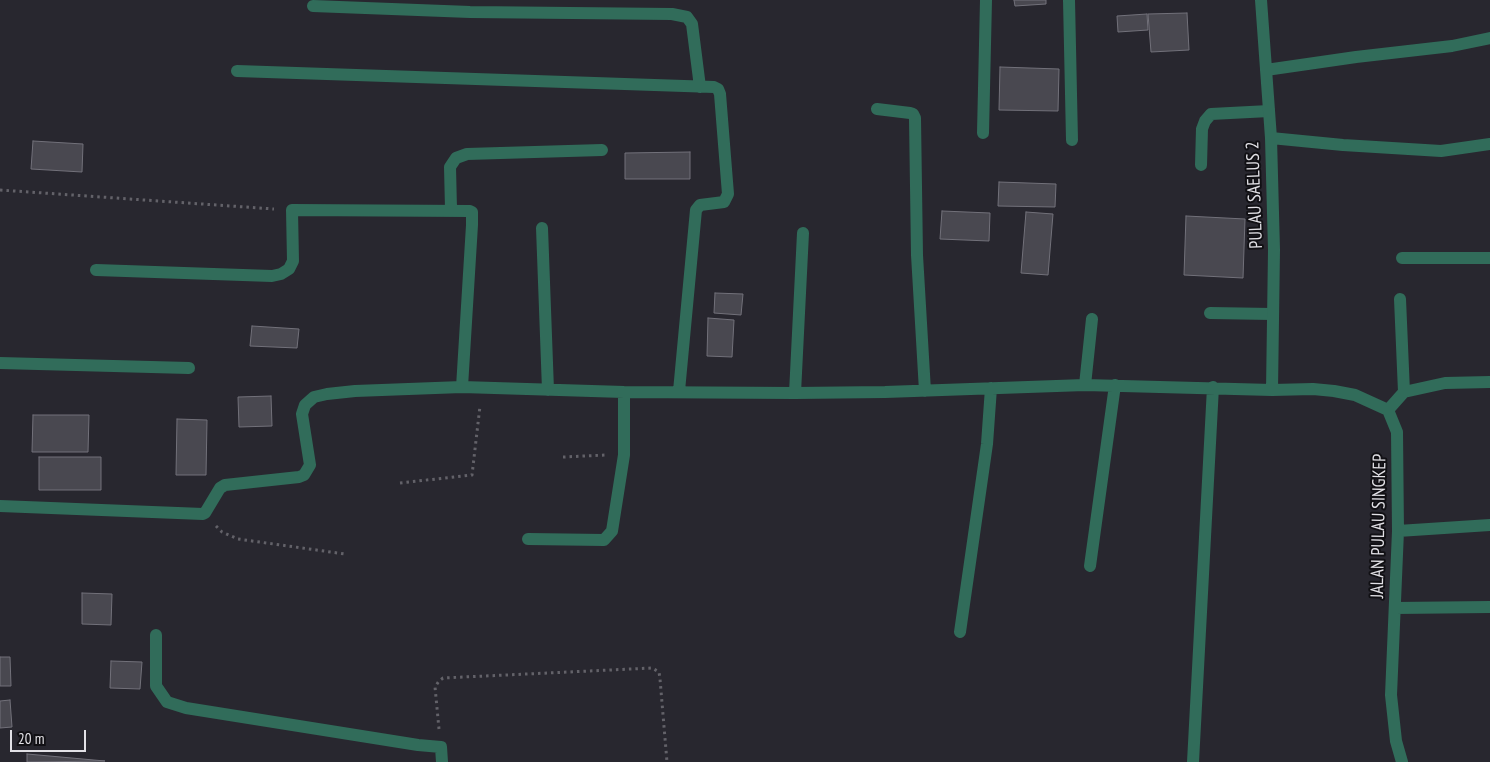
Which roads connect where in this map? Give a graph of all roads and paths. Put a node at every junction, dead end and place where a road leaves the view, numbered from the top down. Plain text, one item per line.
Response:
1 (986, 0) edge
2 (1069, 0) edge
3 (1261, 0) edge
4 (313, 6) dead end
5 (1490, 38) edge
6 (1266, 70) junction
7 (237, 71) dead end
8 (700, 87) junction
9 (877, 108) dead end
10 (1269, 111) junction
11 (983, 133) dead end
12 (1270, 138) junction
13 (1072, 140) dead end
14 (1490, 144) edge
15 (602, 150) dead end
16 (1201, 166) dead end
17 (0, 190) edge
18 (292, 210) junction
19 (451, 210) junction
20 (542, 228) dead end
21 (803, 233) dead end
22 (1402, 258) dead end
23 (1490, 258) edge
24 (96, 270) dead end
25 (1400, 299) dead end
26 (1210, 313) dead end
27 (1272, 314) junction
28 (1092, 319) dead end
29 (0, 363) edge
30 (189, 368) dead end
31 (1490, 382) edge
32 (1086, 384) junction
33 (1116, 385) junction
34 (462, 387) junction
35 (482, 387) junction
36 (1213, 387) junction
37 (991, 388) junction
38 (548, 390) junction
39 (1272, 390) junction
40 (679, 391) junction
41 (925, 391) junction
42 (624, 392) junction
43 (1404, 392) junction
44 (796, 393) junction
45 (1388, 410) junction
46 (624, 455) junction
47 (563, 457) dead end
48 (400, 483) dead end
49 (0, 506) edge
50 (203, 514) junction
51 (1490, 525) edge
52 (1398, 531) junction
53 (528, 539) dead end
54 (345, 554) dead end
55 (1090, 566) dead end
56 (1490, 607) edge
57 (1395, 608) junction
58 (960, 632) dead end
59 (156, 634) dead end
60 (441, 747) junction
61 (442, 762) edge
62 (667, 762) edge
63 (1193, 762) edge
64 (1402, 762) edge

1 - 11 street
2 - 13 street
3 - 6 street, PULAU SAELUS 2
4 - 8 street
5 - 6 street
6 - 10 street, PULAU SAELUS 2
7 - 8 street
8 - 40 street
9 - 41 street
10 - 12 street, PULAU SAELUS 2
10 - 16 street
12 - 14 street
12 - 27 street, PULAU SAELUS 2
15 - 19 street
17 - 18 path
18 - 19 street
18 - 24 street
19 - 34 street
20 - 38 street
21 - 44 street
22 - 23 street
25 - 43 street
26 - 27 street
27 - 39 street, PULAU SAELUS 2
28 - 32 street
29 - 30 street
31 - 43 street
32 - 33 street
32 - 37 street
33 - 36 street
33 - 55 street
34 - 35 street
34 - 50 street
35 - 38 street
35 - 48 path
36 - 39 street
36 - 63 street
37 - 41 street
37 - 58 street
38 - 42 street
39 - 45 street
40 - 42 street
40 - 44 street
41 - 44 street
42 - 46 street
43 - 45 street
45 - 52 street, JALAN PULAU SINGKEP
46 - 47 path
46 - 53 street
49 - 50 street
50 - 54 path
51 - 52 street
52 - 57 street, JALAN PULAU SINGKEP
56 - 57 street
57 - 64 street, JALAN PULAU SINGKEP
59 - 60 street
60 - 61 street
60 - 62 path

